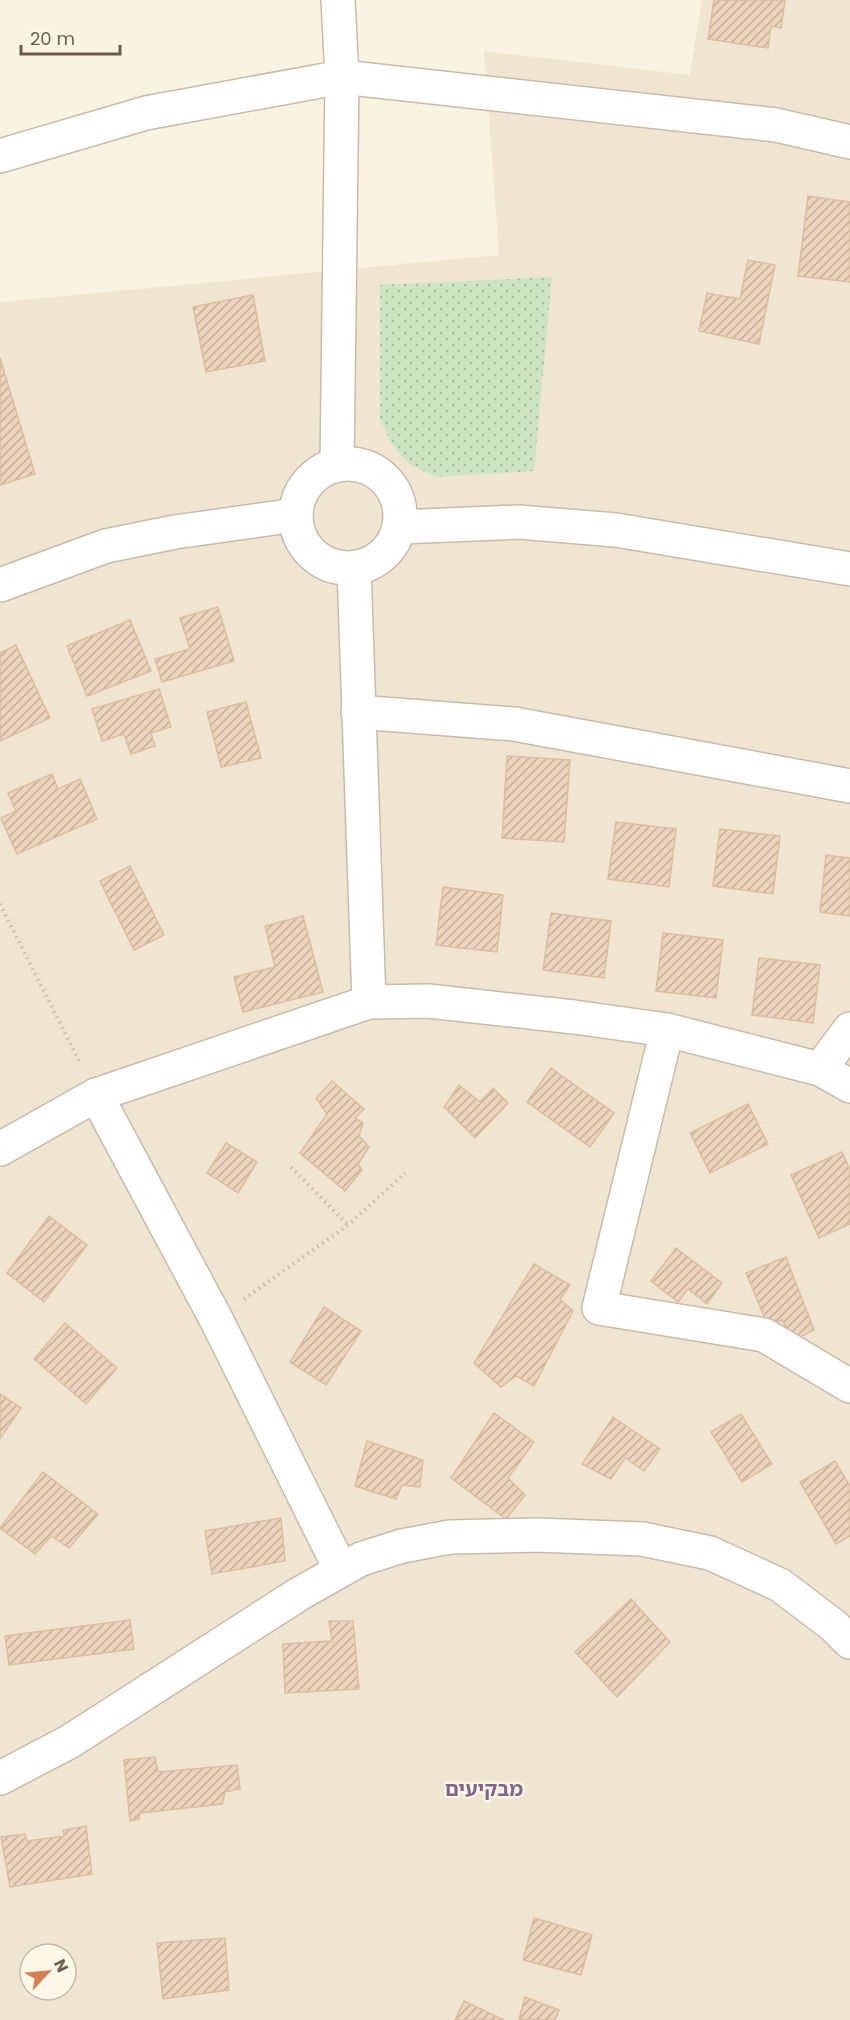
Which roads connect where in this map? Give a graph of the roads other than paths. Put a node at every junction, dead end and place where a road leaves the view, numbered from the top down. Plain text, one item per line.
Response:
1 (338, 0) edge
2 (342, 77) junction
3 (850, 142) edge
4 (0, 156) edge
5 (337, 465) junction
6 (296, 515) junction
7 (399, 527) junction
8 (354, 568) junction
9 (850, 569) edge
10 (0, 585) edge
11 (358, 712) junction
12 (850, 786) edge
13 (369, 1002) junction
14 (850, 1029) edge
15 (667, 1030) junction
16 (820, 1069) junction
17 (850, 1086) edge
18 (96, 1095) junction
19 (0, 1149) edge
20 (850, 1386) edge
21 (341, 1570) junction
22 (850, 1642) edge
23 (0, 1778) edge

1 - 2 street
2 - 3 street
2 - 4 street
2 - 5 street
5 - 6 street
5 - 7 street
6 - 8 street
6 - 10 street
7 - 8 street
7 - 9 street
8 - 11 street
11 - 12 street
11 - 13 street
13 - 15 street
13 - 18 street
14 - 16 street
15 - 16 street
15 - 20 street
16 - 17 street
18 - 19 street
18 - 21 street
21 - 22 street
21 - 23 street

